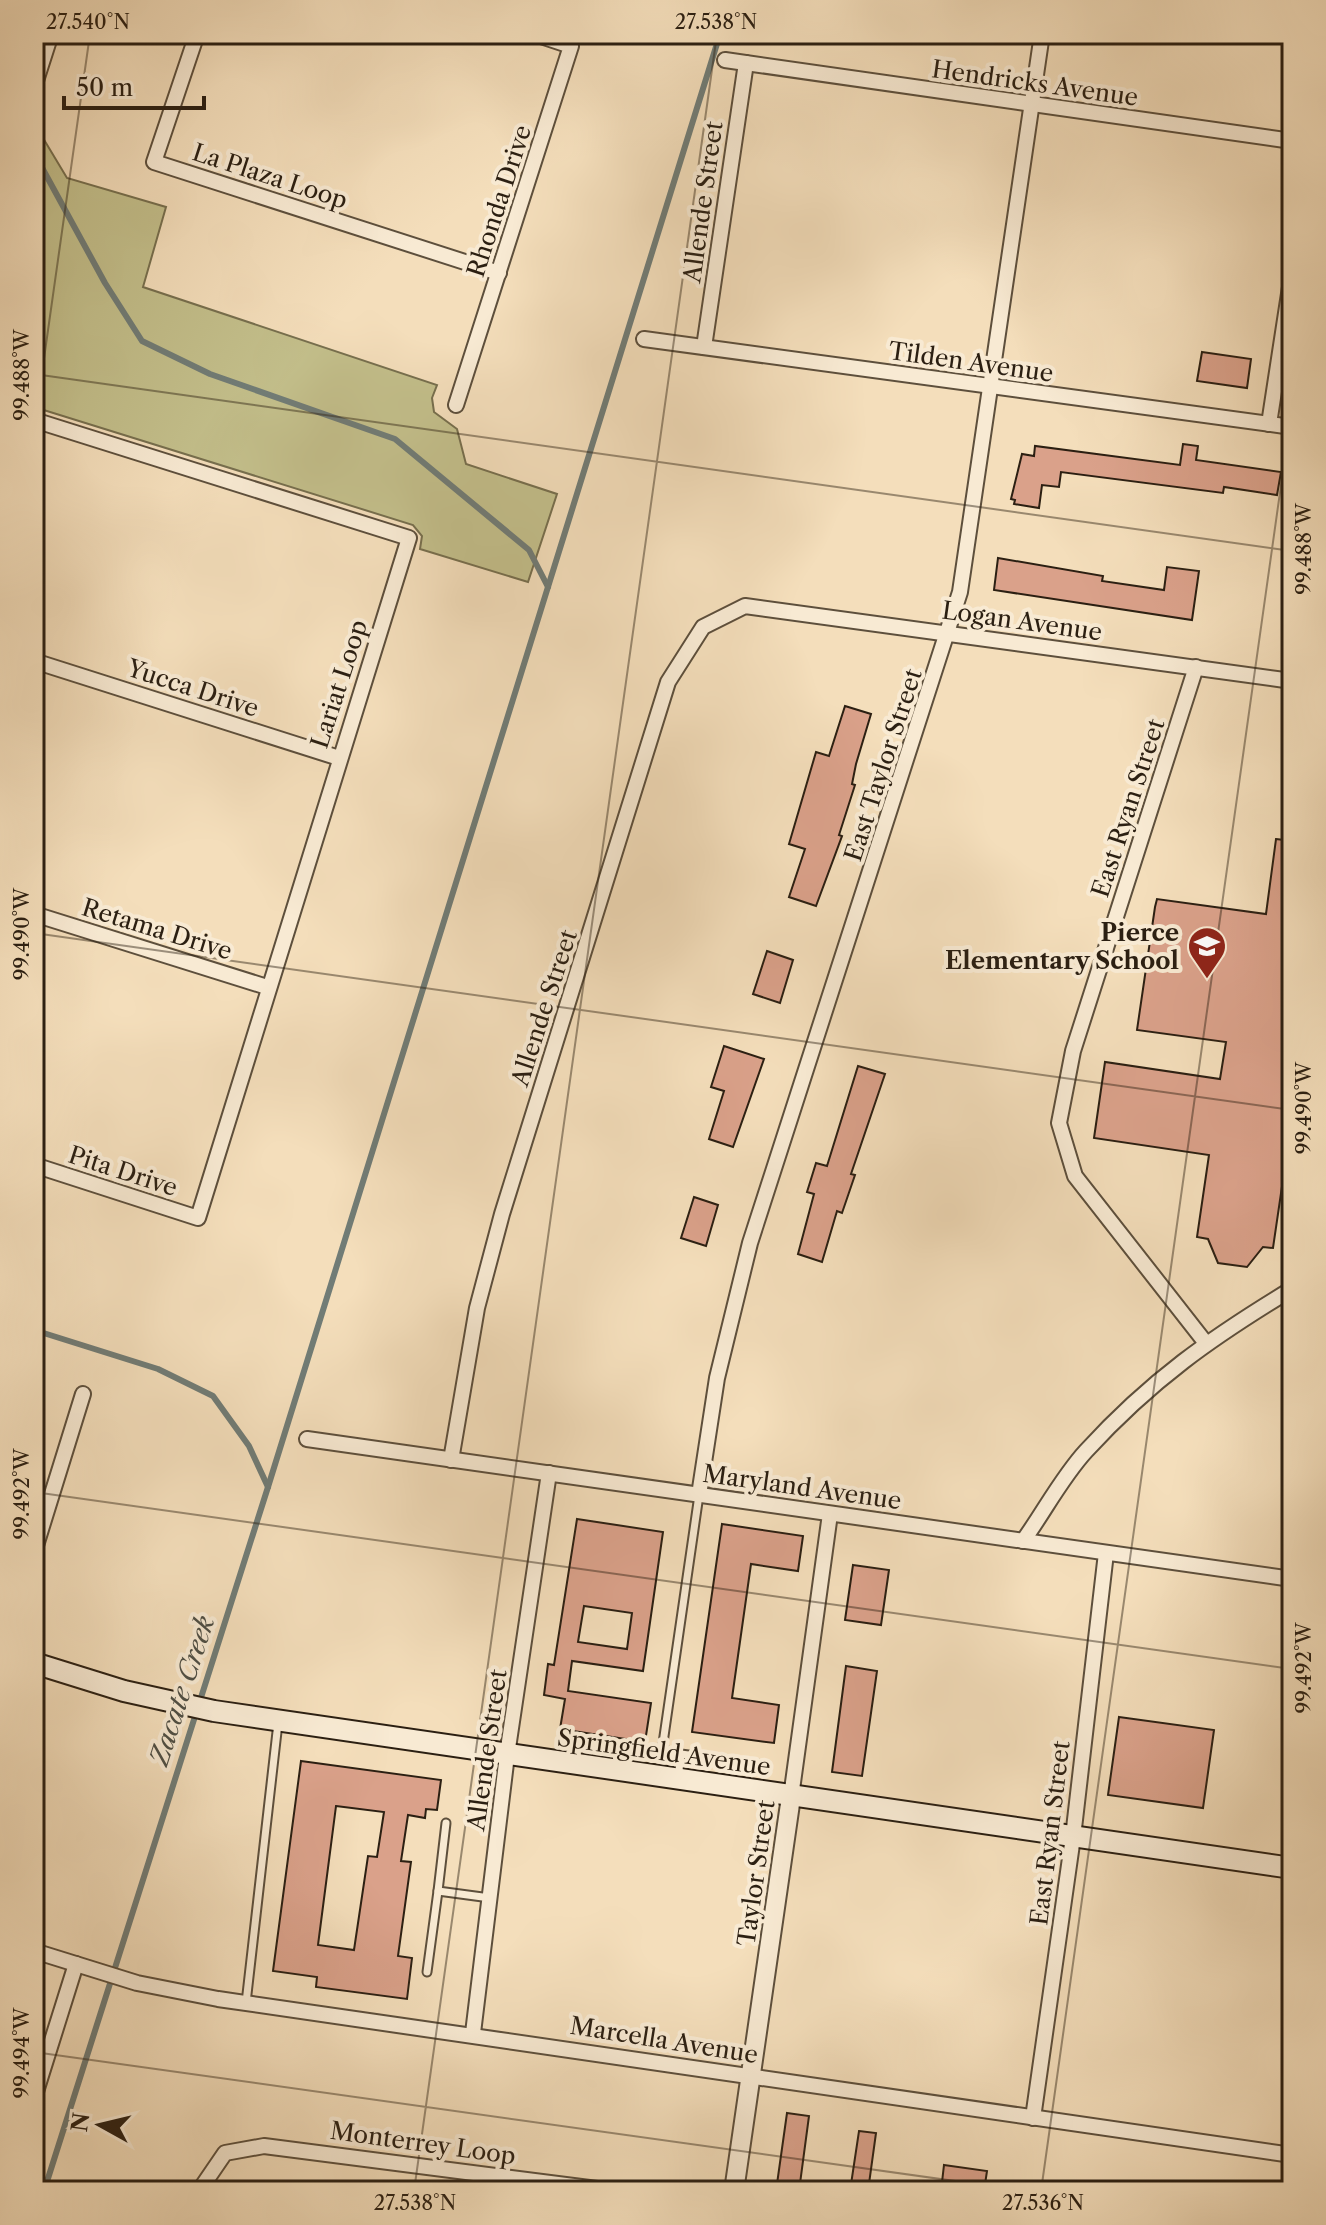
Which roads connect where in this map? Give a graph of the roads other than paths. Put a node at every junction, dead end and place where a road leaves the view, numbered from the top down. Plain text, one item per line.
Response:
1 (51, 34) edge
2 (197, 34) edge
3 (535, 34) edge
4 (1042, 34) edge
5 (725, 60) dead end
6 (746, 63) junction
7 (34, 87) edge
8 (1031, 105) junction
9 (1292, 141) edge
10 (499, 273) junction
11 (1292, 274) edge
12 (644, 339) dead end
13 (704, 347) junction
14 (989, 387) junction
15 (456, 405) dead end
16 (34, 420) edge
17 (1269, 424) junction
18 (1292, 427) edge
19 (745, 606) joint
20 (949, 633) junction
21 (34, 661) edge
22 (1196, 667) junction
23 (1292, 681) edge
24 (339, 758) junction
25 (34, 914) edge
26 (267, 987) junction
27 (34, 1165) edge
28 (198, 1218) joint
29 (1292, 1289) edge
30 (1205, 1342) junction
31 (83, 1394) dead end
32 (307, 1439) dead end
33 (451, 1460) junction
34 (549, 1473) junction
35 (699, 1495) junction
36 (830, 1514) junction
37 (1023, 1541) junction
38 (34, 1552) edge
39 (1106, 1553) junction
40 (1292, 1579) edge
41 (34, 1663) edge
42 (279, 1721) junction
43 (681, 1754) junction
44 (507, 1755) junction
45 (763, 1765) dead end
46 (678, 1780) junction
47 (791, 1797) junction
48 (446, 1823) dead end
49 (1073, 1837) junction
50 (1292, 1868) edge
51 (438, 1891) junction
52 (490, 1898) junction
53 (34, 1951) edge
54 (84, 1967) junction
55 (427, 1972) dead end
56 (246, 2003) junction
57 (473, 2033) junction
58 (751, 2075) junction
59 (34, 2098) edge
60 (1033, 2118) junction
61 (1292, 2155) edge
62 (586, 2189) edge
63 (199, 2191) edge
64 (613, 2191) edge
65 (734, 2191) edge

1 - 7 street
2 - 10 street, La Plaza Loop
3 - 10 street, Rhonda Drive
4 - 8 street, East Taylor Street
5 - 6 street, Hendricks Avenue
6 - 8 street, Hendricks Avenue
6 - 13 street, Allende Street
8 - 9 street, Hendricks Avenue
8 - 14 street, East Taylor Street
10 - 15 street, Rhonda Drive
11 - 17 street
12 - 13 street, Tilden Avenue
13 - 14 street, Tilden Avenue
14 - 17 street, Tilden Avenue
14 - 20 street, East Taylor Street
16 - 24 street, Lariat Loop
17 - 18 street, Tilden Avenue
19 - 20 street, Logan Avenue
19 - 33 street, Allende Street
20 - 22 street, Logan Avenue
20 - 35 street, East Taylor Street
21 - 24 street, Yucca Drive
22 - 23 street, Logan Avenue
22 - 30 street, East Ryan Street
24 - 26 street, Lariat Loop
25 - 26 street, Retama Drive
26 - 28 street, Lariat Loop
27 - 28 street, Pita Drive
29 - 30 street
30 - 37 street
31 - 38 street
32 - 33 street, Maryland Avenue
33 - 34 street, Maryland Avenue
34 - 35 street, Maryland Avenue
34 - 44 street, Allende Street
35 - 36 street, Maryland Avenue
35 - 43 lane
36 - 37 street, Maryland Avenue
36 - 47 street, Taylor Street
37 - 39 street, Maryland Avenue
39 - 40 street, Maryland Avenue
39 - 49 street, East Ryan Street
41 - 42 main road, Springfield Avenue
42 - 44 main road, Springfield Avenue
42 - 56 lane
43 - 45 lane
43 - 46 lane
44 - 46 main road, Springfield Avenue
44 - 52 street, Allende Street
46 - 47 main road, Springfield Avenue
47 - 49 main road, Springfield Avenue
47 - 58 street, Taylor Street
48 - 51 lane
49 - 50 main road, Springfield Avenue
49 - 60 street, East Ryan Street
51 - 52 lane
51 - 55 lane
52 - 57 street, Allende Street
53 - 54 street, Marcella Avenue
54 - 56 street, Marcella Avenue
54 - 59 street
56 - 57 street, Marcella Avenue
57 - 58 street, Marcella Avenue
58 - 60 street, Marcella Avenue
58 - 65 street, Taylor Street
60 - 61 street, Marcella Avenue
62 - 63 street, Monterrey Loop
62 - 64 street, Monterrey Loop

